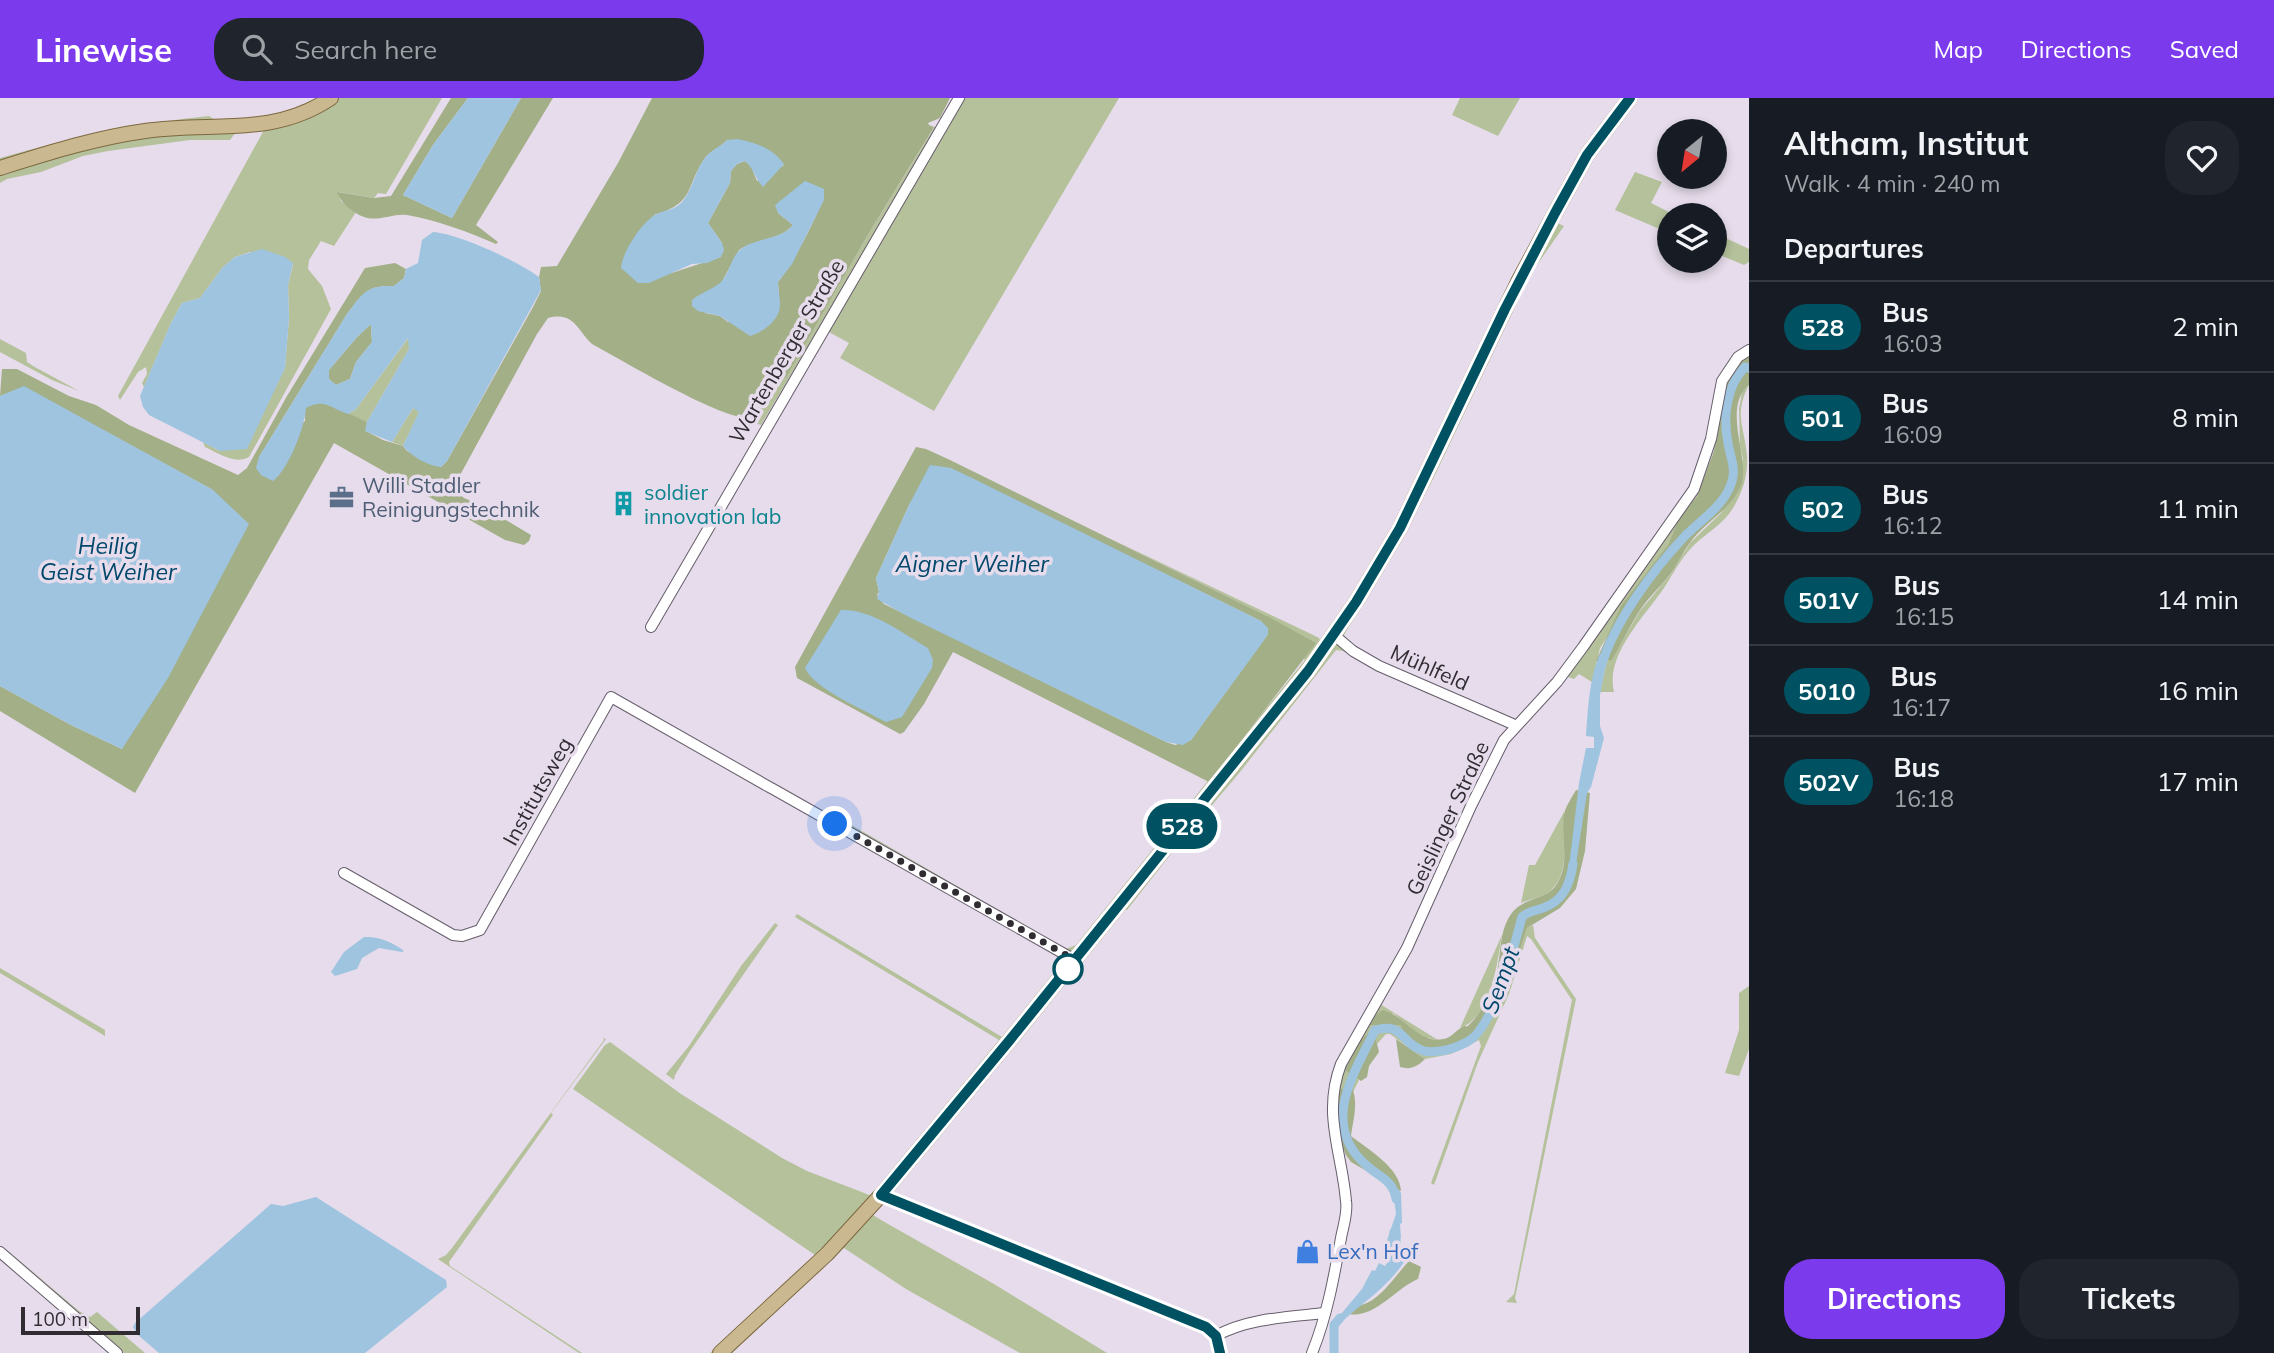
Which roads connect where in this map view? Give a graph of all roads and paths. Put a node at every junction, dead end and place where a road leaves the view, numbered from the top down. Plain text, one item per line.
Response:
1 (331, 98) edge
2 (959, 98) edge
3 (1630, 98) edge
4 (0, 168) edge
5 (1749, 350) edge
6 (651, 627) dead end
7 (1334, 635) junction
8 (1515, 725) junction
9 (344, 873) dead end
10 (1075, 960) junction
11 (881, 1195) junction
12 (0, 1252) edge
13 (1325, 1312) junction
14 (1216, 1336) junction
15 (117, 1353) edge
16 (720, 1353) edge
17 (1220, 1353) edge
18 (1312, 1353) edge

1 - 4 main road
2 - 6 street, Wartenberger Straße
3 - 7 main road
5 - 8 street, Geislinger Straße
7 - 8 street, Mühlfeld
7 - 10 main road
8 - 13 street, Geislinger Straße
9 - 10 street, Institutsweg
10 - 11 main road
11 - 14 street
11 - 16 main road
12 - 15 street
13 - 14 street
13 - 18 street, Geislinger Straße
14 - 17 street

